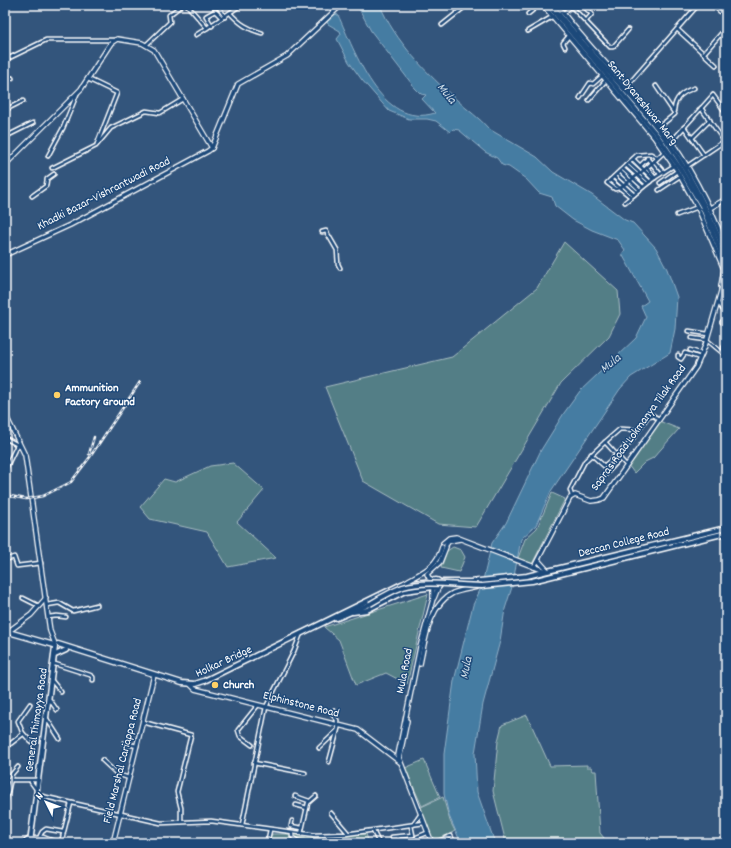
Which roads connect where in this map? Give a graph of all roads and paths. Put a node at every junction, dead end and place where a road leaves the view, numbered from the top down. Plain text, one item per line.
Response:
1 (182, 5) edge
2 (187, 5) edge
3 (220, 5) edge
4 (234, 5) edge
5 (241, 5) edge
6 (341, 5) edge
7 (467, 5) edge
8 (526, 5) edge
9 (540, 5) edge
10 (543, 5) edge
11 (548, 5) edge
12 (552, 5) edge
13 (557, 5) edge
14 (571, 5) edge
15 (582, 5) edge
16 (698, 5) edge
17 (712, 5) edge
18 (238, 7) junction
19 (522, 8) dead end
20 (230, 12) junction
21 (528, 14) dead end
22 (564, 14) junction
23 (223, 17) junction
24 (552, 17) junction
25 (726, 17) edge
26 (586, 21) junction
27 (442, 25) dead end
28 (212, 26) junction
29 (207, 28) junction
30 (726, 28) edge
31 (677, 29) junction
32 (628, 30) dead end
33 (528, 31) dead end
34 (262, 33) dead end
35 (196, 36) dead end
36 (568, 37) junction
37 (114, 40) junction
38 (146, 45) junction
39 (566, 47) dead end
40 (704, 53) junction
41 (5, 60) edge
42 (716, 65) dead end
43 (602, 76) junction
44 (12, 78) dead end
45 (88, 79) junction
46 (606, 80) junction
47 (726, 80) edge
48 (5, 82) edge
49 (726, 84) edge
50 (627, 86) junction
51 (656, 86) dead end
52 (694, 88) dead end
53 (78, 92) junction
54 (580, 98) dead end
55 (183, 99) junction
56 (589, 100) dead end
57 (23, 101) dead end
58 (701, 108) junction
59 (5, 109) edge
60 (674, 111) junction
61 (726, 113) edge
62 (710, 120) junction
63 (32, 123) dead end
64 (660, 126) junction
65 (684, 127) junction
66 (5, 137) edge
67 (692, 138) junction
68 (725, 140) edge
69 (671, 142) junction
70 (96, 146) junction
71 (212, 148) junction
72 (664, 152) junction
73 (651, 154) junction
74 (704, 155) junction
75 (48, 156) dead end
76 (648, 158) junction
77 (657, 158) junction
78 (633, 159) junction
79 (654, 161) junction
80 (629, 162) junction
81 (5, 164) edge
82 (651, 164) junction
83 (626, 165) junction
84 (675, 165) junction
85 (640, 166) junction
86 (686, 167) junction
87 (52, 168) dead end
88 (623, 168) junction
89 (646, 170) junction
90 (620, 171) junction
91 (677, 171) junction
92 (664, 172) junction
93 (641, 173) junction
94 (54, 174) dead end
95 (617, 174) junction
96 (660, 174) junction
97 (638, 176) junction
98 (680, 176) junction
99 (614, 177) junction
100 (634, 179) junction
101 (653, 180) junction
102 (631, 181) junction
103 (627, 183) junction
104 (660, 183) dead end
105 (647, 184) junction
106 (623, 185) junction
107 (643, 187) junction
108 (620, 188) junction
109 (640, 190) junction
110 (659, 190) dead end
111 (637, 192) junction
112 (634, 195) junction
113 (32, 196) dead end
114 (631, 197) junction
115 (726, 199) edge
116 (625, 202) dead end
117 (698, 207) junction
118 (705, 211) junction
119 (677, 215) dead end
120 (322, 232) dead end
121 (726, 247) edge
122 (5, 255) edge
123 (726, 256) edge
124 (725, 266) edge
125 (340, 268) dead end
126 (726, 274) edge
127 (723, 285) edge
128 (726, 294) edge
129 (718, 302) junction
130 (726, 314) edge
131 (726, 318) edge
132 (722, 322) dead end
133 (689, 331) dead end
134 (708, 334) junction
135 (692, 338) dead end
136 (706, 340) junction
137 (690, 350) dead end
138 (677, 354) dead end
139 (725, 355) dead end
140 (701, 356) junction
141 (5, 414) edge
142 (659, 419) junction
143 (638, 430) junction
144 (5, 438) edge
145 (605, 442) junction
146 (19, 443) junction
147 (591, 454) junction
148 (616, 455) junction
149 (620, 459) junction
150 (626, 465) junction
151 (5, 470) edge
152 (600, 480) dead end
153 (572, 496) junction
154 (726, 528) edge
155 (726, 533) edge
156 (444, 545) junction
157 (5, 560) edge
158 (538, 560) junction
159 (41, 563) junction
160 (534, 567) junction
161 (541, 568) junction
162 (548, 572) junction
163 (436, 581) junction
164 (402, 584) junction
165 (482, 586) junction
166 (433, 587) junction
167 (438, 588) junction
168 (23, 598) dead end
169 (46, 598) junction
170 (433, 599) junction
171 (47, 605) junction
172 (97, 605) dead end
173 (39, 606) junction
174 (348, 612) junction
175 (48, 617) junction
176 (66, 617) dead end
177 (7, 631) edge
178 (301, 634) junction
179 (56, 646) junction
180 (66, 650) junction
181 (421, 652) junction
182 (55, 654) junction
183 (54, 664) junction
184 (156, 677) junction
185 (93, 680) dead end
186 (52, 681) junction
187 (190, 685) junction
188 (61, 692) dead end
189 (50, 700) junction
190 (30, 704) dead end
191 (258, 705) junction
192 (266, 707) junction
193 (57, 710) dead end
194 (334, 710) dead end
195 (47, 719) junction
196 (143, 722) junction
197 (338, 725) junction
198 (338, 730) junction
199 (23, 732) junction
200 (60, 739) dead end
201 (30, 742) dead end
202 (124, 743) dead end
203 (252, 745) dead end
204 (137, 746) junction
205 (5, 748) edge
206 (320, 748) dead end
207 (102, 760) dead end
208 (399, 760) junction
209 (329, 762) dead end
210 (254, 763) junction
211 (18, 767) dead end
212 (305, 773) dead end
213 (129, 778) junction
214 (5, 780) edge
215 (10, 780) junction
216 (39, 780) junction
217 (31, 782) junction
218 (38, 790) junction
219 (37, 795) junction
220 (295, 796) dead end
221 (316, 796) dead end
222 (309, 801) junction
223 (71, 803) junction
224 (5, 804) edge
225 (296, 805) dead end
226 (307, 808) junction
227 (331, 812) dead end
228 (120, 815) junction
229 (420, 815) junction
230 (292, 821) dead end
231 (181, 822) junction
232 (424, 823) junction
233 (242, 826) junction
234 (292, 826) junction
235 (412, 826) junction
236 (302, 828) junction
237 (270, 830) junction
238 (373, 830) junction
239 (63, 832) junction
240 (291, 832) junction
241 (427, 832) junction
242 (301, 834) junction
243 (348, 834) junction
244 (40, 836) junction
245 (392, 837) dead end
246 (398, 837) junction
247 (416, 837) dead end
248 (30, 841) edge
249 (24, 843) edge
250 (58, 843) edge
251 (62, 843) edge
252 (113, 843) edge
253 (267, 843) edge
254 (305, 843) edge
255 (379, 843) edge
256 (399, 843) edge
257 (433, 843) edge
258 (454, 843) edge

1 - 38 street
2 - 29 street
3 - 23 street
4 - 18 street
5 - 18 street
6 - 71 street
7 - 27 street
8 - 19 street
9 - 21 street
10 - 24 street
11 - 84 main road, Sant Dyaneshwar Marg
12 - 86 main road, Sant Dyaneshwar Marg
13 - 22 street
14 - 22 street
14 - 26 street
15 - 26 street
16 - 31 street
17 - 25 street
18 - 20 street
20 - 23 street
20 - 34 street
22 - 50 street
23 - 28 street
23 - 28 street
24 - 33 street
24 - 36 street
26 - 32 street
28 - 29 street
29 - 35 street
30 - 40 street
31 - 40 street
31 - 50 street
36 - 39 street
36 - 43 street
37 - 38 street
37 - 41 street
37 - 45 street
38 - 55 street
40 - 42 street
43 - 46 street
43 - 54 street
44 - 48 street
45 - 53 street
45 - 70 street
46 - 56 street
46 - 72 street
47 - 49 street
50 - 64 street
51 - 60 street
52 - 60 street
53 - 75 street
53 - 81 street
55 - 70 street
55 - 71 street
57 - 59 street
58 - 61 street
58 - 62 street
58 - 65 street
60 - 64 street
62 - 67 street
62 - 68 street
63 - 66 street
64 - 69 street
65 - 67 street
65 - 69 street
67 - 74 street
68 - 74 street
69 - 86 street
70 - 87 street
71 - 122 street, Khadki Bazar-Vishrantwadi Road
72 - 77 street
72 - 84 street
73 - 76 street
73 - 77 street
73 - 78 street
74 - 86 street
76 - 82 street
76 - 85 street
77 - 79 street
78 - 80 street
78 - 85 street
79 - 82 street
79 - 92 street
80 - 83 street
80 - 93 street
82 - 89 street
82 - 96 street
83 - 88 street
83 - 97 street
84 - 91 street
84 - 92 street
84 - 118 main road, Sant Dyaneshwar Marg
85 - 89 street
86 - 118 main road, Sant Dyaneshwar Marg
88 - 90 street
88 - 100 street
89 - 93 street
89 - 101 street
90 - 95 street
90 - 102 street
91 - 98 street
91 - 104 street
92 - 96 street
93 - 97 street
93 - 101 street
94 - 113 street
95 - 99 street
95 - 103 street
96 - 101 street
97 - 100 street
97 - 105 street
98 - 110 street
98 - 117 street
99 - 106 street
99 - 108 street
100 - 102 street
100 - 107 street
101 - 105 street
102 - 103 street
102 - 109 street
103 - 106 street
103 - 111 street
105 - 107 street
106 - 108 street
106 - 112 street
107 - 109 street
108 - 114 street
109 - 111 street
111 - 112 street
112 - 114 street
114 - 116 street
115 - 118 street
117 - 118 street
117 - 119 street
118 - 121 street
118 - 123 main road, Sant Dyaneshwar Marg
118 - 124 main road, Sant Dyaneshwar Marg
120 - 125 street
124 - 126 street
124 - 127 street, Sapras Road Lokmanya Tilak Road
126 - 127 street, Sapras Road Lokmanya Tilak Road
127 - 128 street
127 - 129 street, Sapras Road Lokmanya Tilak Road
129 - 130 street
129 - 134 street, Sapras Road Lokmanya Tilak Road
131 - 132 street
133 - 134 street
134 - 136 street, Sapras Road Lokmanya Tilak Road
135 - 136 street
136 - 139 street
136 - 140 street, Sapras Road Lokmanya Tilak Road
137 - 140 street
138 - 140 street
140 - 142 street, Sapras Road Lokmanya Tilak Road
141 - 146 street
142 - 143 street
142 - 150 street, Sapras Road Lokmanya Tilak Road
143 - 145 street
143 - 148 street
144 - 146 street
145 - 147 street
145 - 148 street
146 - 151 street
146 - 159 street
147 - 148 street
147 - 153 street
148 - 149 street
149 - 150 street
149 - 152 street
150 - 153 street, Sapras Road Lokmanya Tilak Road
153 - 158 street
154 - 162 main road, Deccan College Road
155 - 165 main road, Deccan College Road
156 - 160 street
156 - 163 street
156 - 164 street
157 - 159 street
158 - 160 street
158 - 161 street
159 - 169 street
160 - 161 street
161 - 162 street
162 - 163 main road, Deccan College Road
163 - 164 main road
163 - 166 main road
163 - 167 main road
164 - 178 main road
165 - 174 main road, Deccan College Road, bridge
165 - 181 street, bridge
166 - 167 main road
166 - 170 street, Mula Road
166 - 174 main road
167 - 170 street
168 - 173 street
169 - 171 street
169 - 173 street
170 - 181 street, Mula Road
171 - 172 street
171 - 175 street
173 - 177 street
174 - 178 main road
175 - 176 street
175 - 179 street
177 - 179 main road, Elphinstone Road
178 - 187 main road
178 - 192 street
179 - 180 main road
179 - 182 main road, General Thimayya Road
179 - 184 main road, Elphinstone Road
180 - 182 main road
180 - 184 main road
181 - 208 street, Mula Road
182 - 183 main road, General Thimayya Road
183 - 185 street
183 - 186 main road, General Thimayya Road
184 - 187 main road, Elphinstone Road
184 - 196 street, Field Marshal Cariappa Road
186 - 188 street
186 - 189 main road, General Thimayya Road
187 - 191 street, Elphinstone Road
189 - 193 street
189 - 195 main road, General Thimayya Road
190 - 199 street
191 - 192 street, Elphinstone Road
191 - 203 street
192 - 197 street, Elphinstone Road
192 - 210 street
194 - 197 street
195 - 200 street
195 - 216 main road, General Thimayya Road
196 - 204 street, Field Marshal Cariappa Road
196 - 231 street
197 - 198 street
197 - 208 street, Elphinstone Road
198 - 206 street
198 - 209 street
199 - 201 street
199 - 205 street
202 - 204 street
204 - 213 street, Field Marshal Cariappa Road
207 - 213 street
208 - 229 street
210 - 212 street
210 - 233 street
211 - 215 street
213 - 228 street, Field Marshal Cariappa Road
214 - 215 street
215 - 217 street
215 - 224 street
216 - 217 street
216 - 218 main road, General Thimayya Road
217 - 218 street
218 - 219 main road, General Thimayya Road
219 - 223 street
219 - 248 main road, General Thimayya Road
220 - 222 street
221 - 222 street
222 - 226 street
223 - 228 street
223 - 239 street
225 - 226 street
226 - 236 street
227 - 243 street
228 - 231 street
228 - 252 street, Field Marshal Cariappa Road
229 - 232 street
229 - 235 street
230 - 234 street
231 - 233 street
232 - 235 street
232 - 241 street
233 - 237 street
234 - 236 street
234 - 240 street
235 - 238 street
235 - 246 street
236 - 242 street
237 - 240 street
237 - 253 street
238 - 243 street
238 - 255 street
239 - 244 street
239 - 251 street
240 - 242 street
240 - 254 street
241 - 247 street
241 - 257 street
242 - 243 street
244 - 248 street
244 - 250 street
245 - 246 street
246 - 256 street
248 - 249 main road
257 - 258 street

